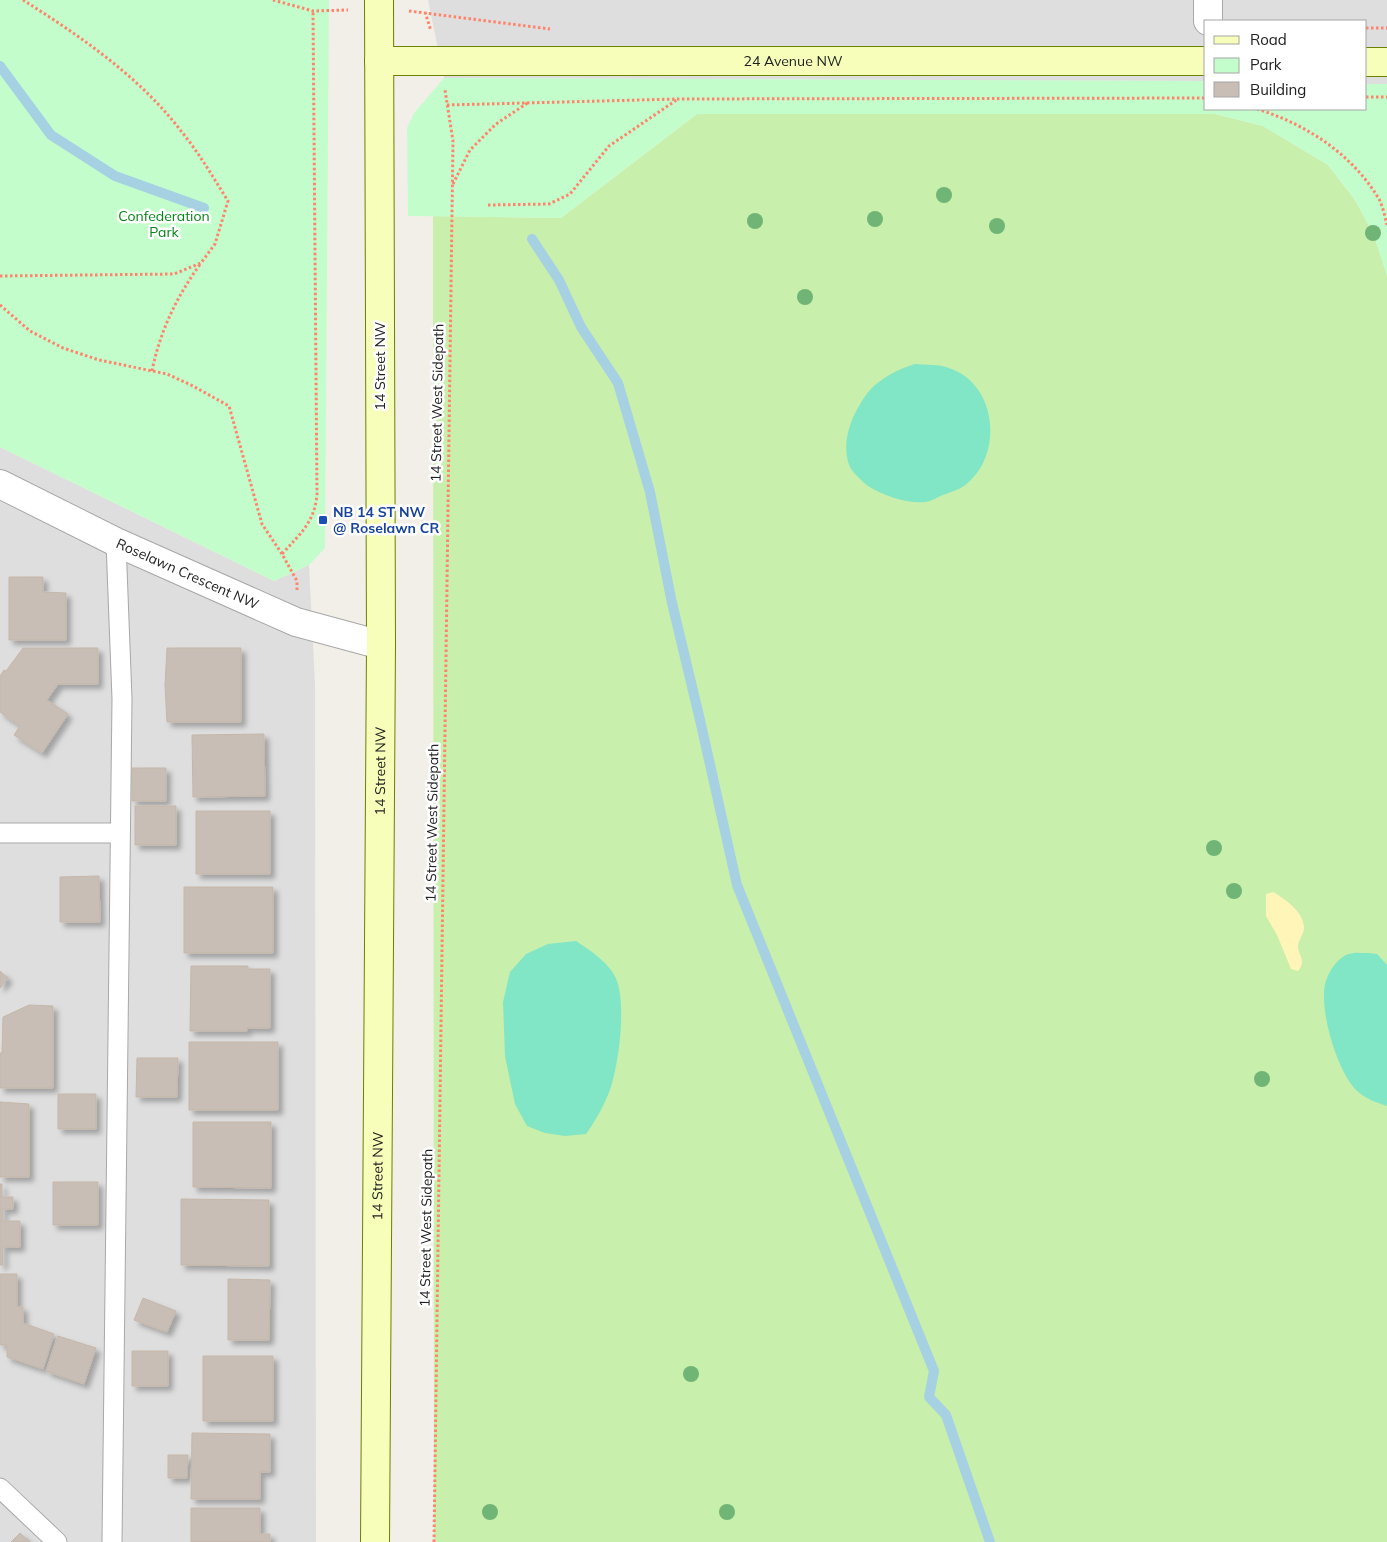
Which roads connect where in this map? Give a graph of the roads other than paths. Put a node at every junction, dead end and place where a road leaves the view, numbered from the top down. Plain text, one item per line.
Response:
1 (379, 0) edge
2 (1208, 0) edge
3 (1208, 20) edge
4 (379, 61) junction
5 (1204, 61) edge
6 (1367, 62) edge
7 (1387, 62) edge
8 (0, 484) edge
9 (116, 542) junction
10 (381, 645) junction
11 (0, 833) edge
12 (120, 833) junction
13 (0, 1488) edge
14 (57, 1542) edge
15 (112, 1542) edge
16 (375, 1542) edge

1 - 4 main road, 14 Street NW
2 - 3 street
4 - 5 main road, 24 Avenue NW
4 - 10 main road, 14 Street NW
6 - 7 main road
8 - 9 street, Roselawn Crescent NW
9 - 10 street, Roselawn Crescent NW
9 - 12 lane
10 - 16 main road, 14 Street NW
11 - 12 lane
12 - 15 lane
13 - 14 lane

